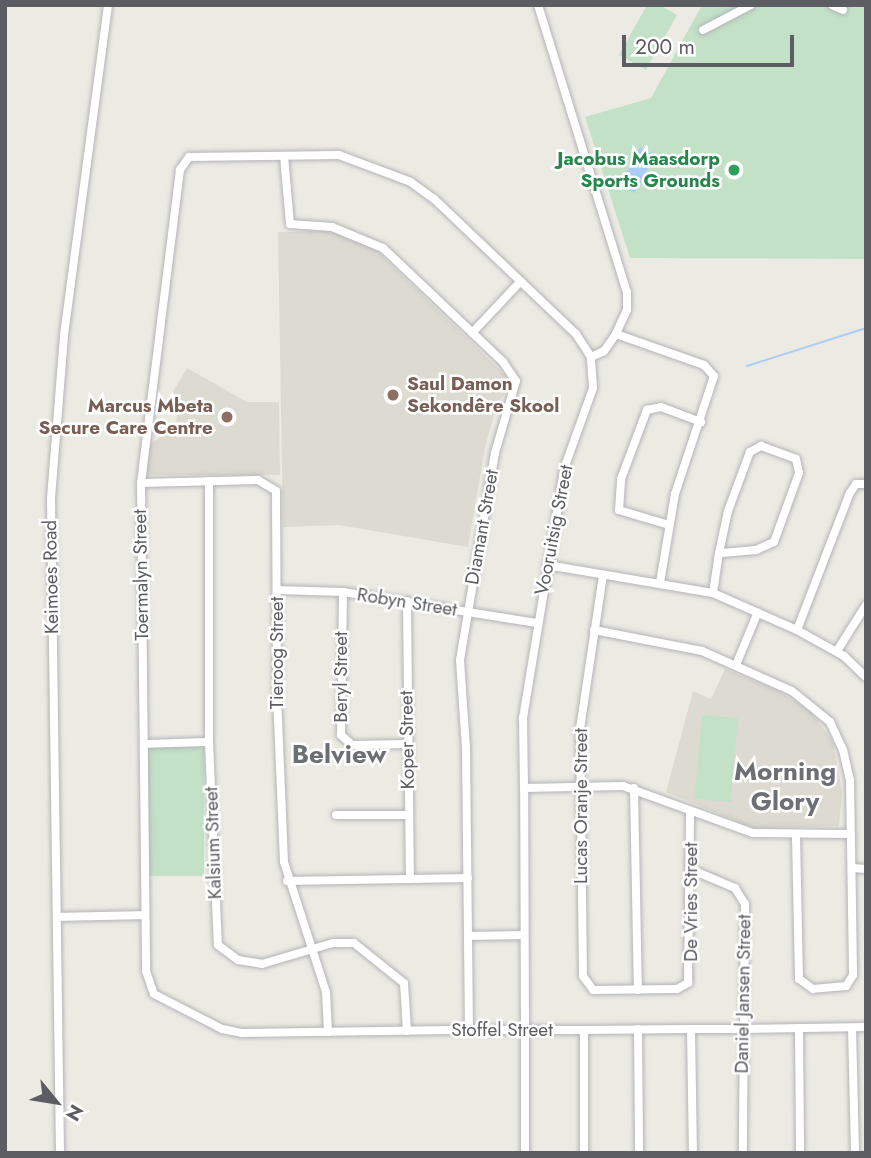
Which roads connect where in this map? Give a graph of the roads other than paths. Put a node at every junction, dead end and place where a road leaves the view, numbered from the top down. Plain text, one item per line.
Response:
1 (108, 5) edge
2 (538, 5) edge
3 (751, 5) edge
4 (832, 5) edge
5 (843, 10) dead end
6 (703, 30) dead end
7 (284, 156) junction
8 (521, 281) junction
9 (472, 333) junction
10 (616, 334) junction
11 (591, 357) junction
12 (701, 422) junction
13 (209, 481) junction
14 (141, 483) junction
15 (866, 484) edge
16 (669, 525) junction
17 (719, 553) junction
18 (547, 565) junction
19 (603, 575) junction
20 (660, 583) junction
21 (277, 590) junction
22 (343, 592) junction
23 (713, 593) junction
24 (407, 601) junction
25 (866, 605) edge
26 (468, 612) junction
27 (758, 612) junction
28 (537, 624) junction
29 (594, 630) junction
30 (797, 630) junction
31 (836, 652) junction
32 (736, 665) junction
33 (866, 677) edge
34 (209, 742) junction
35 (144, 744) junction
36 (405, 744) junction
37 (579, 786) junction
38 (524, 788) junction
39 (634, 788) junction
40 (690, 811) junction
41 (336, 815) dead end
42 (409, 815) junction
43 (851, 834) junction
44 (796, 835) junction
45 (852, 868) junction
46 (690, 869) junction
47 (866, 869) edge
48 (410, 878) junction
49 (468, 878) junction
50 (287, 881) junction
51 (145, 915) junction
52 (57, 917) junction
53 (524, 935) junction
54 (468, 936) junction
55 (312, 952) junction
56 (151, 989) joint
57 (638, 990) junction
58 (852, 1027) junction
59 (866, 1027) edge
60 (799, 1028) junction
61 (638, 1029) junction
62 (691, 1029) junction
63 (742, 1029) junction
64 (469, 1030) junction
65 (525, 1030) junction
66 (584, 1030) junction
67 (407, 1031) junction
68 (328, 1032) junction
69 (60, 1153) edge
70 (524, 1153) edge
71 (584, 1153) edge
72 (639, 1153) edge
73 (693, 1153) edge
74 (743, 1153) edge
75 (800, 1153) edge
76 (855, 1153) edge

1 - 52 street, Keimoes Road
2 - 10 street
3 - 6 street
4 - 5 street
7 - 8 street
7 - 9 street, Diamant Street
7 - 14 street, Toermalyn Street
8 - 9 street
8 - 11 street
9 - 26 street, Diamant Street
10 - 11 street
10 - 12 street
11 - 18 street, Vooruitsig Street
12 - 16 street
12 - 16 street
13 - 14 street, Tieroog Street
13 - 21 street, Tieroog Street
13 - 34 street, Kalsium Street
14 - 35 street, Toermalyn Street
15 - 30 street
16 - 20 street
17 - 17 street
17 - 23 street
18 - 19 street
18 - 28 street, Vooruitsig Street
19 - 20 street
19 - 29 street, Lucas Oranje Street
20 - 23 street
21 - 22 street, Robyn Street
21 - 50 street, Tieroog Street
22 - 24 street, Robyn Street
22 - 36 street, Beryl Street
23 - 27 street
24 - 26 street, Robyn Street
24 - 36 street, Koper Street
25 - 31 street
26 - 28 street, Robyn Street
26 - 49 street, Diamant Street
27 - 30 street
27 - 32 street
28 - 38 street, Vooruitsig Street
29 - 32 street
29 - 37 street, Lucas Oranje Street
30 - 31 street
31 - 33 street
32 - 43 street
34 - 35 street
34 - 55 street, Kalsium Street
35 - 51 street, Toermalyn Street
36 - 42 street, Koper Street
37 - 38 street
37 - 39 street
37 - 57 street, Lucas Oranje Street
38 - 53 street, Vooruitsig Street
39 - 40 street
39 - 57 street
40 - 44 street
40 - 46 street, De Vries Street
41 - 42 street
42 - 48 street, Koper Street
43 - 44 street
43 - 45 street
44 - 45 street
45 - 47 street
46 - 57 street, De Vries Street
46 - 63 street, Daniel Jansen Street
48 - 49 street
48 - 50 street
49 - 54 street, Diamant Street
50 - 55 street, Tieroog Street
51 - 52 street
51 - 56 street, Toermalyn Street
52 - 69 street, Keimoes Road
53 - 54 street
53 - 65 street, Vooruitsig Street
54 - 64 street, Diamant Street
55 - 67 street, Kalsium Street
55 - 68 street, Tieroog Street
56 - 68 street, Stoffel Street
58 - 59 street, Stoffel Street
58 - 60 street, Stoffel Street
58 - 76 street
60 - 63 street, Stoffel Street
60 - 75 street
61 - 62 street, Stoffel Street
61 - 66 street, Stoffel Street
61 - 72 street
62 - 63 street, Stoffel Street
62 - 73 street
63 - 74 street, Daniel Jansen Street
64 - 65 street, Stoffel Street
64 - 67 street, Stoffel Street
65 - 66 street, Stoffel Street
65 - 70 street, Vooruitsig Street
66 - 71 street
67 - 68 street, Stoffel Street

